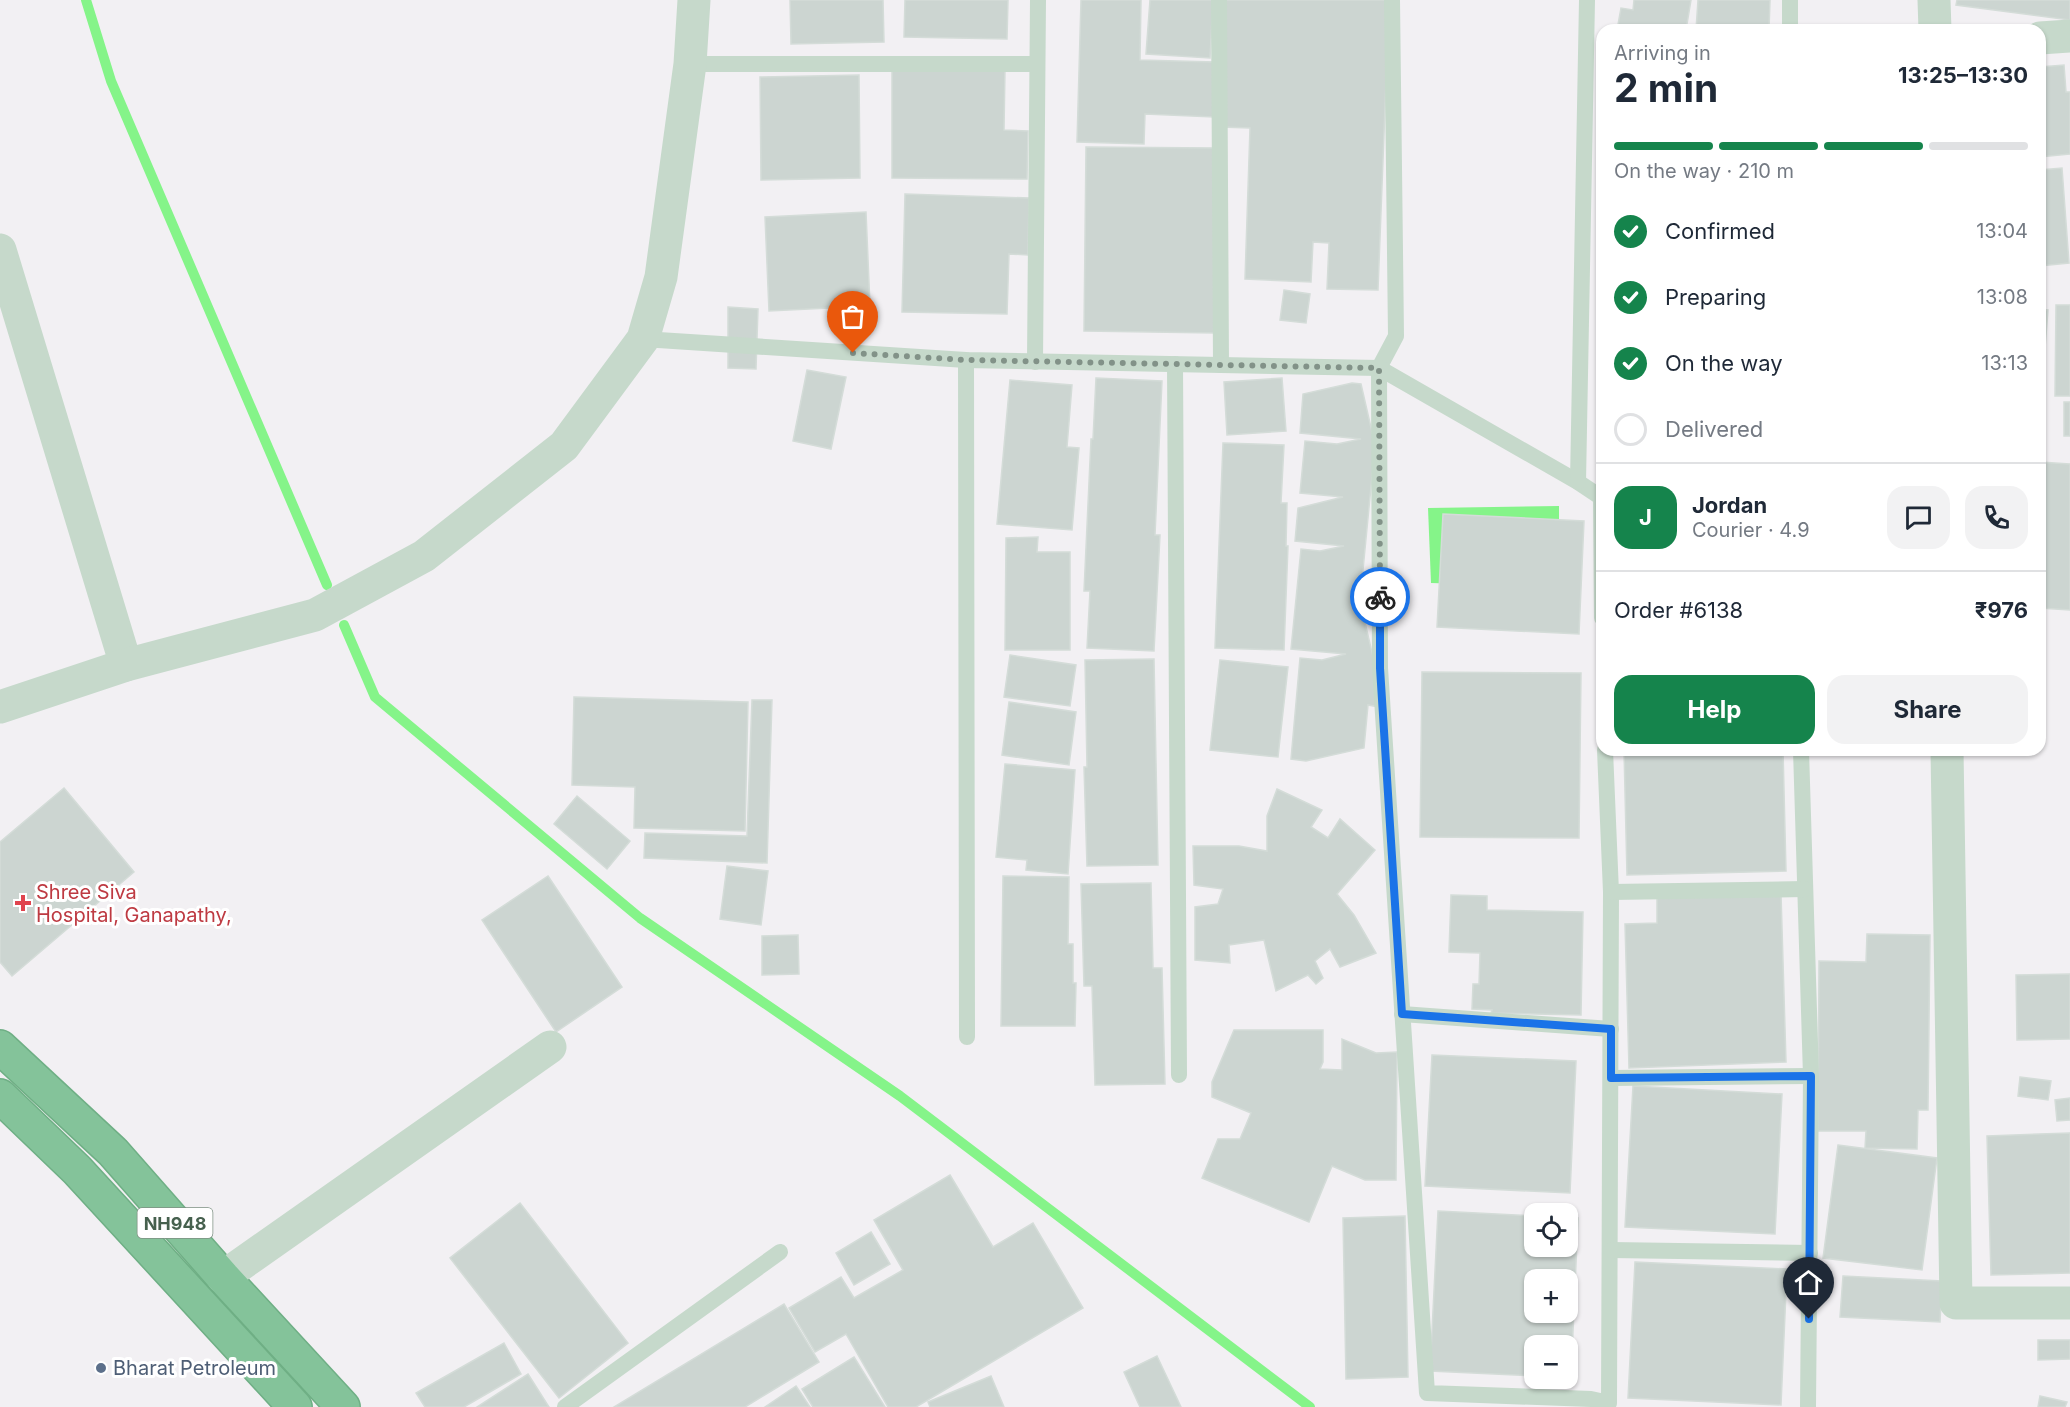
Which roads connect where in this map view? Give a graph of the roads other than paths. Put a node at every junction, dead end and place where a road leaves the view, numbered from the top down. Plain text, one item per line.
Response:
1 (694, 0) edge
2 (1038, 0) edge
3 (1219, 0) edge
4 (1392, 0) edge
5 (1587, 0) edge
6 (1790, 0) edge
7 (1934, 0) edge
8 (1790, 24) edge
9 (1935, 24) edge
10 (2070, 36) edge
11 (2046, 38) edge
12 (690, 64) junction
13 (1037, 64) junction
14 (0, 250) edge
15 (643, 339) junction
16 (966, 360) junction
17 (1035, 362) junction
18 (1175, 364) junction
19 (1221, 365) junction
20 (1379, 368) junction
21 (1578, 482) junction
22 (1596, 494) edge
23 (126, 665) junction
24 (0, 707) edge
25 (1605, 756) edge
26 (1801, 756) edge
27 (1947, 756) edge
28 (1804, 889) junction
29 (1611, 892) junction
30 (1402, 1014) junction
31 (1611, 1029) junction
32 (967, 1037) dead end
33 (0, 1047) edge
34 (550, 1047) dead end
35 (1179, 1075) dead end
36 (1811, 1076) junction
37 (1611, 1078) junction
38 (0, 1096) edge
39 (1611, 1250) junction
40 (780, 1252) dead end
41 (1810, 1253) junction
42 (223, 1277) junction
43 (2070, 1303) edge
44 (1615, 1405) edge
45 (295, 1407) edge
46 (343, 1407) edge
47 (565, 1407) edge
48 (1808, 1407) edge

1 - 12 street
2 - 13 lane
3 - 19 lane
4 - 20 lane
5 - 21 lane
6 - 8 lane
7 - 9 street
10 - 11 street
12 - 13 lane
12 - 15 street
13 - 17 lane
14 - 23 street
15 - 16 lane
15 - 23 street
16 - 17 lane
16 - 32 lane
17 - 18 lane
18 - 19 lane
18 - 35 lane
19 - 20 lane
20 - 21 lane
20 - 30 lane
21 - 22 lane
23 - 24 street
25 - 29 lane
26 - 28 lane
27 - 43 street
28 - 29 lane
28 - 36 lane
29 - 31 lane
30 - 31 lane
30 - 44 lane
31 - 37 lane
33 - 42 highway, NH948
34 - 42 street
36 - 37 lane
36 - 41 lane
37 - 39 lane
38 - 45 highway, NH948
39 - 41 lane
39 - 44 lane
40 - 47 lane
41 - 48 lane
42 - 46 highway, NH948

